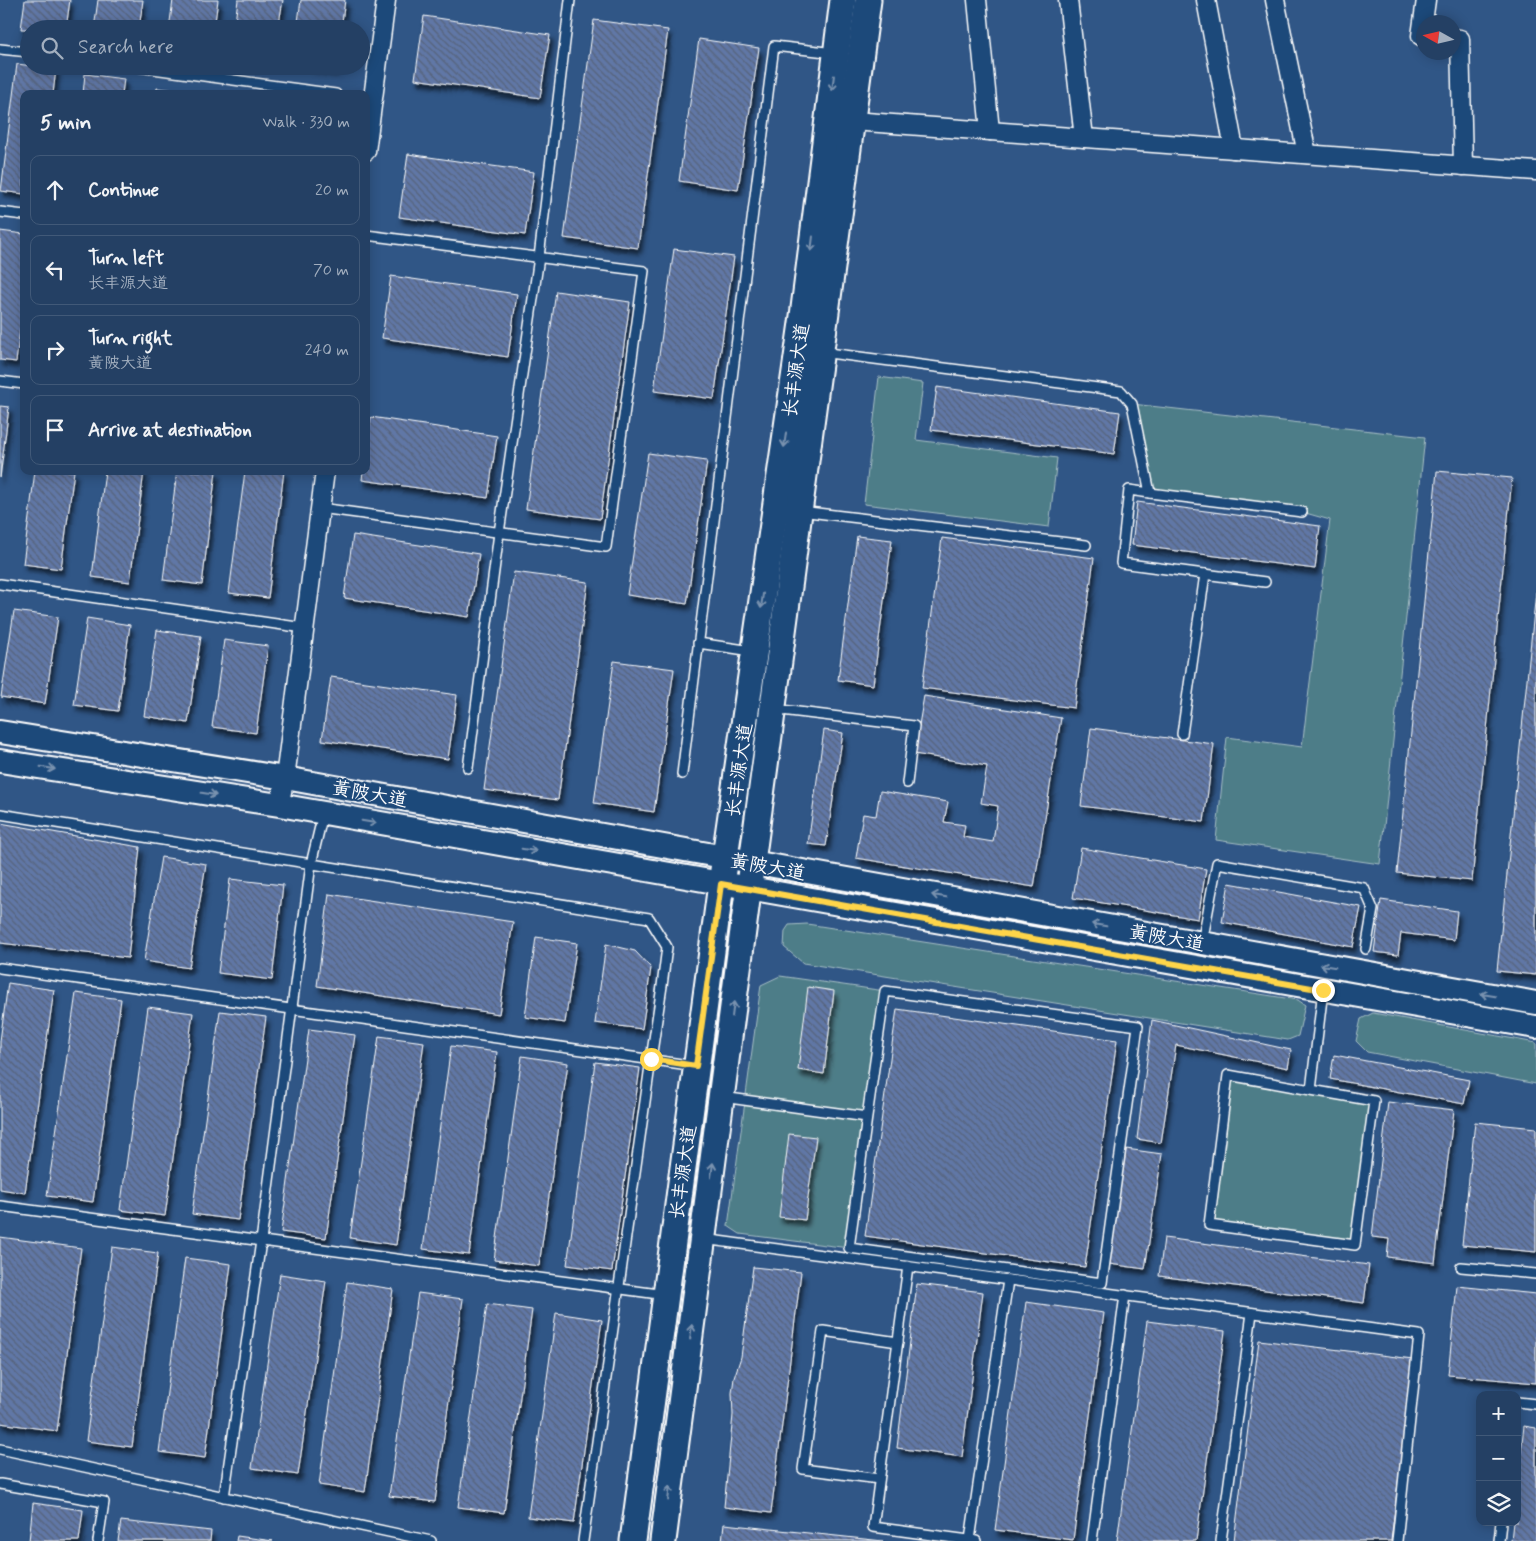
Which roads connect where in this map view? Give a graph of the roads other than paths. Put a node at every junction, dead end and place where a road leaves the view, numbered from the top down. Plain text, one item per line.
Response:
1 (386, 0) edge
2 (570, 0) edge
3 (843, 0) edge
4 (868, 0) edge
5 (977, 0) edge
6 (1068, 0) edge
7 (1206, 0) edge
8 (1275, 0) edge
9 (1426, 0) edge
10 (1424, 15) edge
11 (0, 49) edge
12 (20, 51) edge
13 (836, 53) junction
14 (1460, 60) edge
15 (197, 75) edge
16 (307, 90) edge
17 (370, 98) edge
18 (852, 121) junction
19 (990, 131) junction
20 (1084, 138) junction
21 (1234, 149) junction
22 (1307, 154) junction
23 (1463, 166) junction
24 (1536, 171) edge
25 (0, 212) edge
26 (20, 214) edge
27 (370, 236) edge
28 (539, 257) junction
29 (821, 352) junction
30 (0, 381) edge
31 (20, 384) edge
32 (324, 475) edge
33 (1150, 493) junction
34 (320, 508) junction
35 (800, 511) junction
36 (1302, 512) dead end
37 (499, 532) junction
38 (1086, 545) dead end
39 (1205, 574) junction
40 (1265, 582) dead end
41 (0, 584) edge
42 (304, 628) junction
43 (698, 643) junction
44 (755, 651) junction
45 (773, 709) junction
46 (0, 732) edge
47 (1182, 734) dead end
48 (0, 761) edge
49 (468, 768) dead end
50 (682, 774) dead end
51 (285, 778) junction
52 (906, 782) dead end
53 (279, 805) junction
54 (0, 814) edge
55 (323, 814) junction
56 (726, 858) junction
57 (752, 862) junction
58 (312, 864) junction
59 (721, 884) junction
60 (749, 889) junction
61 (1202, 944) junction
62 (1366, 949) dead end
63 (0, 968) edge
64 (1323, 990) junction
65 (1536, 1004) edge
66 (292, 1009) junction
67 (1536, 1027) edge
68 (651, 1059) junction
69 (696, 1066) junction
70 (1311, 1090) junction
71 (722, 1096) junction
72 (868, 1117) junction
73 (0, 1206) edge
74 (703, 1239) junction
75 (261, 1241) junction
76 (908, 1266) junction
77 (1461, 1267) dead end
78 (1536, 1274) edge
79 (1008, 1280) junction
80 (619, 1289) junction
81 (666, 1295) junction
82 (1125, 1296) junction
83 (1252, 1313) junction
84 (898, 1342) junction
85 (1521, 1402) edge
86 (1536, 1404) edge
87 (0, 1450) edge
88 (880, 1479) junction
89 (0, 1484) edge
90 (224, 1497) junction
91 (1501, 1526) edge
92 (98, 1541) edge
93 (431, 1541) edge
94 (583, 1541) edge
95 (633, 1541) edge
96 (663, 1541) edge
97 (973, 1541) edge
98 (1092, 1541) edge
99 (1221, 1541) edge
100 (1397, 1541) edge
101 (1499, 1541) edge

1 - 17 street
2 - 28 lane
3 - 13 main road, 长丰源大道
4 - 18 main road, 长丰源大道
5 - 19 street
6 - 20 street
7 - 21 street
8 - 22 street
9 - 10 street
11 - 12 lane
13 - 43 lane
13 -> 44 main road, 长丰源大道
14 - 23 street
15 - 16 lane
18 - 19 street
18 - 29 main road, 长丰源大道
19 - 20 street
20 - 21 street
21 - 22 street
22 - 23 street
23 - 24 street
25 - 26 lane
27 - 28 lane
28 - 37 lane
28 - 37 lane
29 - 33 lane
29 - 35 main road, 长丰源大道
30 - 31 lane
32 - 34 street
33 - 36 lane
33 - 39 lane
34 - 37 lane
34 - 42 street
35 - 38 lane
35 - 45 main road, 长丰源大道
37 - 49 lane
39 - 40 lane
39 - 47 lane
41 - 42 lane
42 - 51 street
43 - 44 lane
43 - 50 lane
44 - 56 main road, 长丰源大道
45 - 52 lane
45 - 57 main road, 长丰源大道
46 - 51 street, 黄陂大道
48 -> 53 street, 黄陂大道
51 - 53 street
51 - 56 street, 黄陂大道
53 - 55 street, 黄陂大道
54 - 58 lane
55 - 58 lane
55 -> 59 street, 黄陂大道
56 - 57 street, 黄陂大道
56 - 59 main road, 长丰源大道
57 - 60 main road, 长丰源大道
61 -> 57 street, 黄陂大道
58 - 66 lane
58 - 68 lane
59 - 60 street, 黄陂大道
59 - 69 main road, 长丰源大道
60 - 64 street, 黄陂大道
71 -> 60 main road, 长丰源大道
61 - 62 lane
65 -> 61 street, 黄陂大道
63 - 66 lane
64 - 67 street, 黄陂大道
64 - 70 lane
66 - 68 lane
66 - 75 lane
68 - 69 lane
68 - 80 lane
69 - 81 main road, 长丰源大道
70 - 70 lane
71 - 72 lane
74 -> 71 main road, 长丰源大道
72 - 72 lane
73 - 75 lane
74 - 76 lane
96 -> 74 main road, 长丰源大道
75 - 80 lane
75 - 90 lane
76 - 79 lane
76 - 84 lane
77 - 78 lane
79 - 82 lane
79 - 97 lane
80 - 81 lane
80 - 94 lane
81 - 95 main road, 长丰源大道
82 - 83 lane
82 - 98 lane
83 - 99 lane
83 - 100 lane
84 - 88 lane
84 - 88 lane
85 - 86 lane
87 - 90 lane
88 - 97 lane
89 - 92 lane
90 - 93 lane
91 - 101 lane

